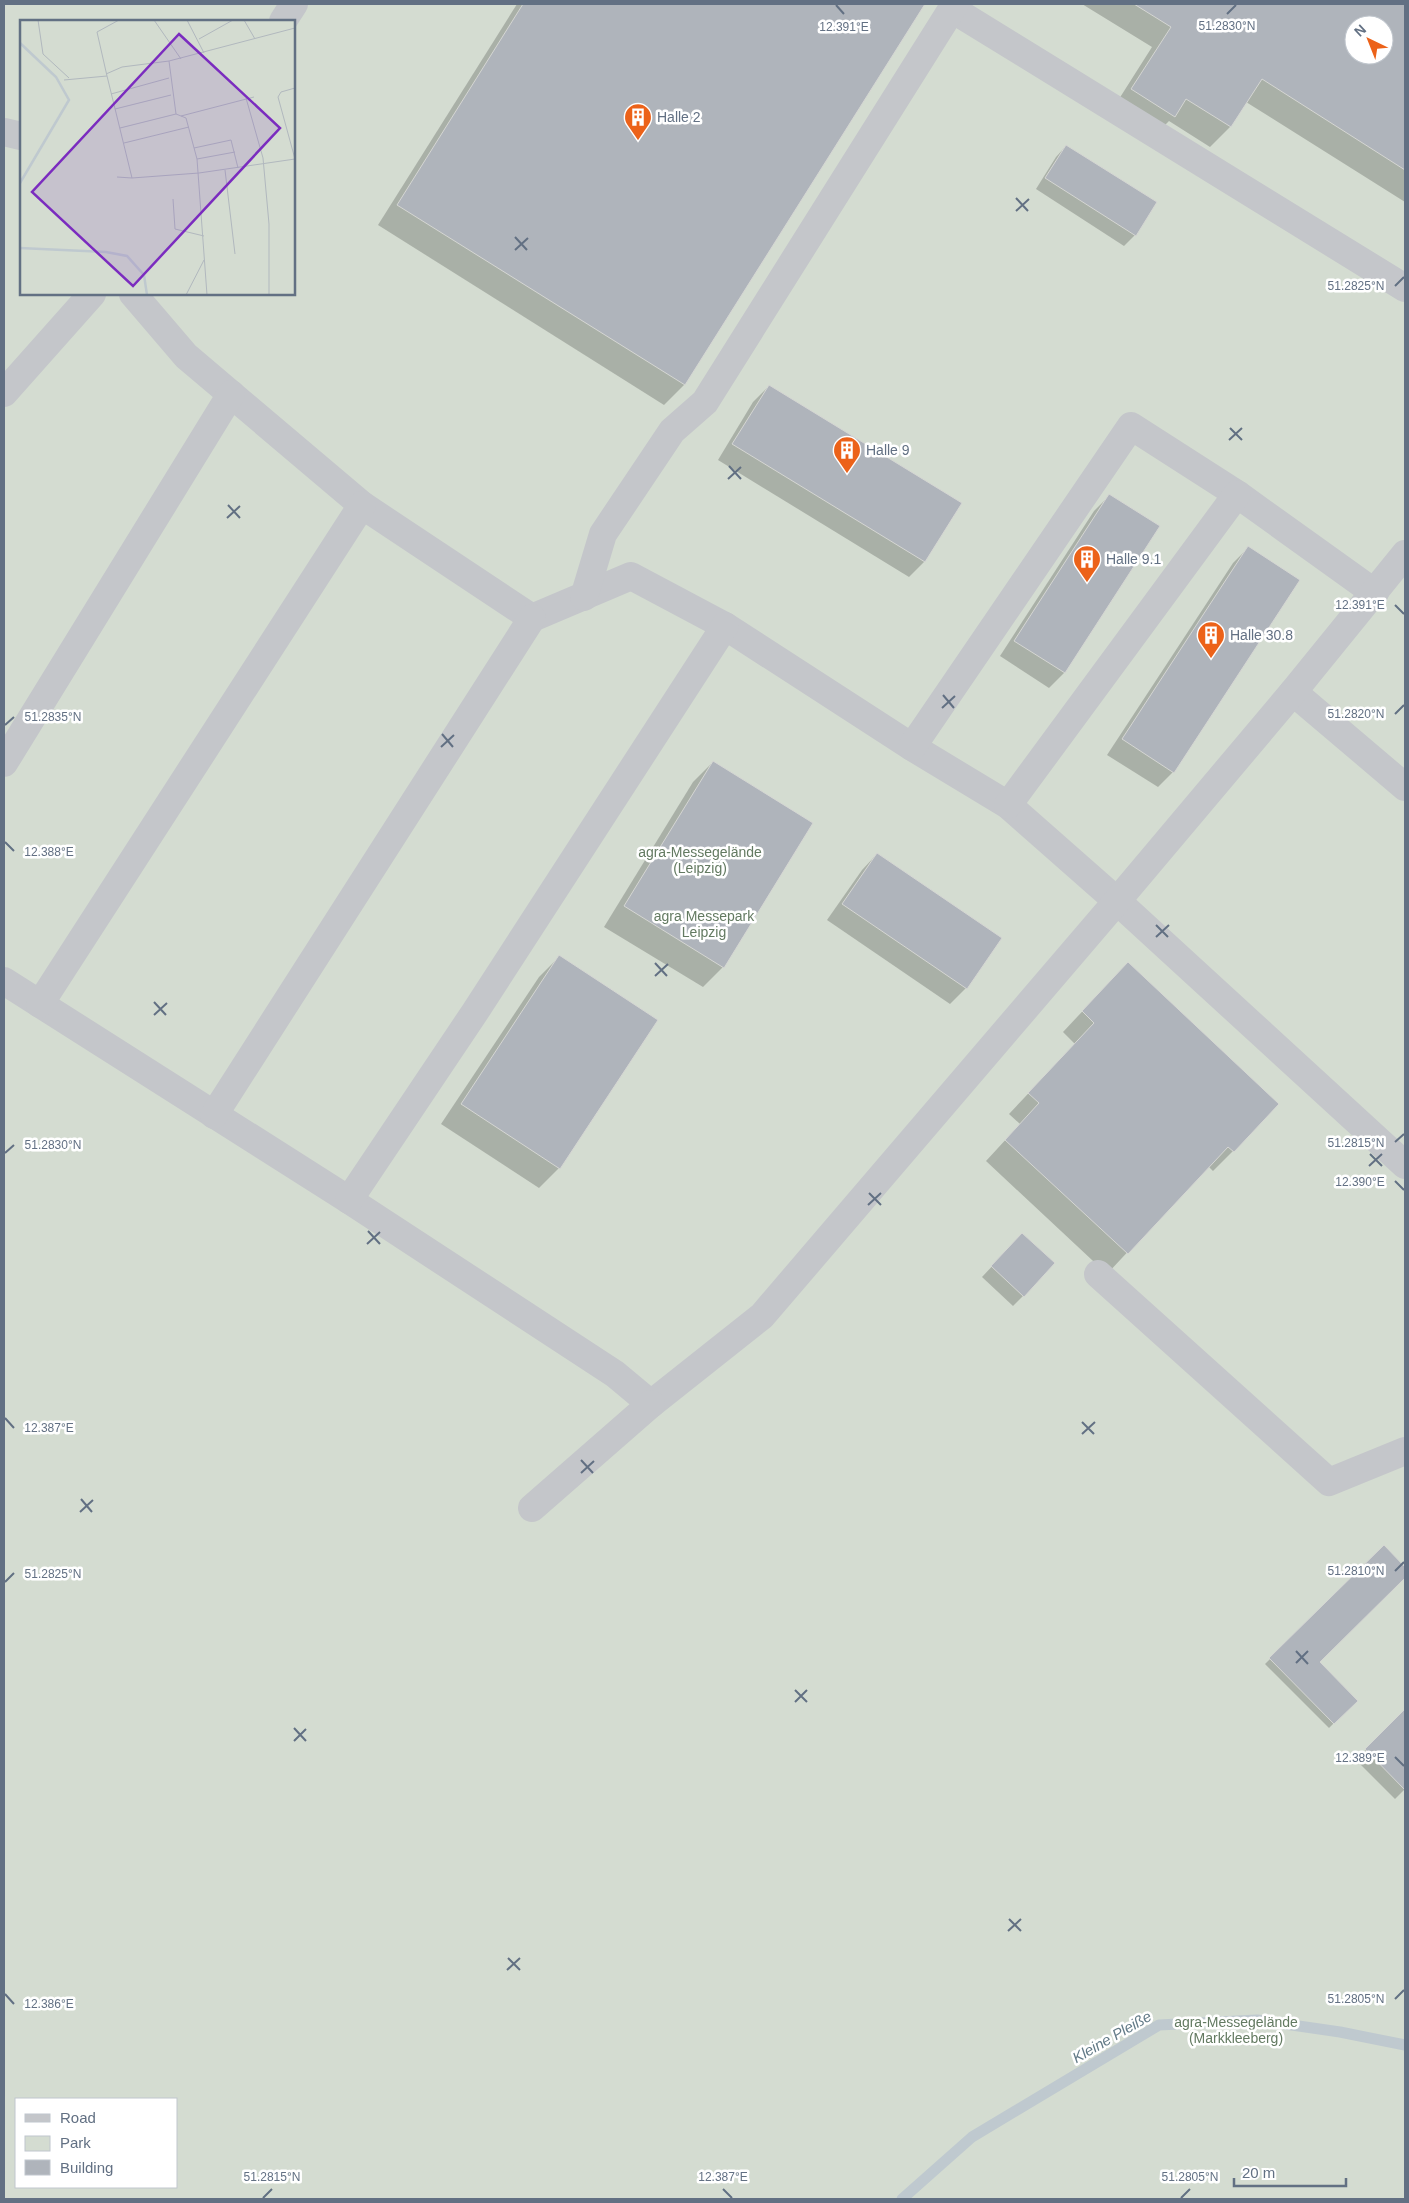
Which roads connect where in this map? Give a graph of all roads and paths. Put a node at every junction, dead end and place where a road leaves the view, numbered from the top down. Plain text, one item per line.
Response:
1 (294, 4) edge
2 (953, 6) edge
3 (284, 20) edge
4 (4, 132) edge
5 (20, 136) edge
6 (1405, 288) edge
7 (91, 295) edge
8 (134, 295) edge
9 (4, 393) edge
10 (231, 394) junction
11 (1237, 494) junction
12 (362, 505) junction
13 (1405, 554) edge
14 (1375, 593) junction
15 (584, 597) junction
16 (532, 618) junction
17 (726, 626) junction
18 (1293, 692) junction
19 (912, 747) junction
20 (4, 763) edge
21 (1405, 787) edge
22 (1008, 805) junction
23 (1117, 901) junction
24 (4, 981) edge
25 (40, 1004) junction
26 (214, 1115) junction
27 (1405, 1165) edge
28 (349, 1200) junction
29 (1098, 1274) dead end
30 (650, 1404) junction
31 (1405, 1451) edge
32 (532, 1508) dead end

1 - 3 lane
2 - 6 lane
2 - 15 lane
4 - 5 lane
7 - 9 lane
8 - 10 lane
10 - 12 lane
10 - 20 lane
11 - 14 lane
11 - 19 lane
11 - 22 lane
12 - 16 lane
12 - 25 lane
13 - 14 lane
14 - 18 lane
15 - 16 lane
15 - 17 lane
16 - 26 lane
17 - 19 lane
17 - 28 lane
18 - 21 lane
18 - 23 lane
19 - 22 lane
22 - 23 lane
23 - 27 lane
23 - 30 lane
24 - 25 lane
25 - 26 lane
26 - 28 lane
28 - 30 lane
29 - 31 lane
30 - 32 lane

